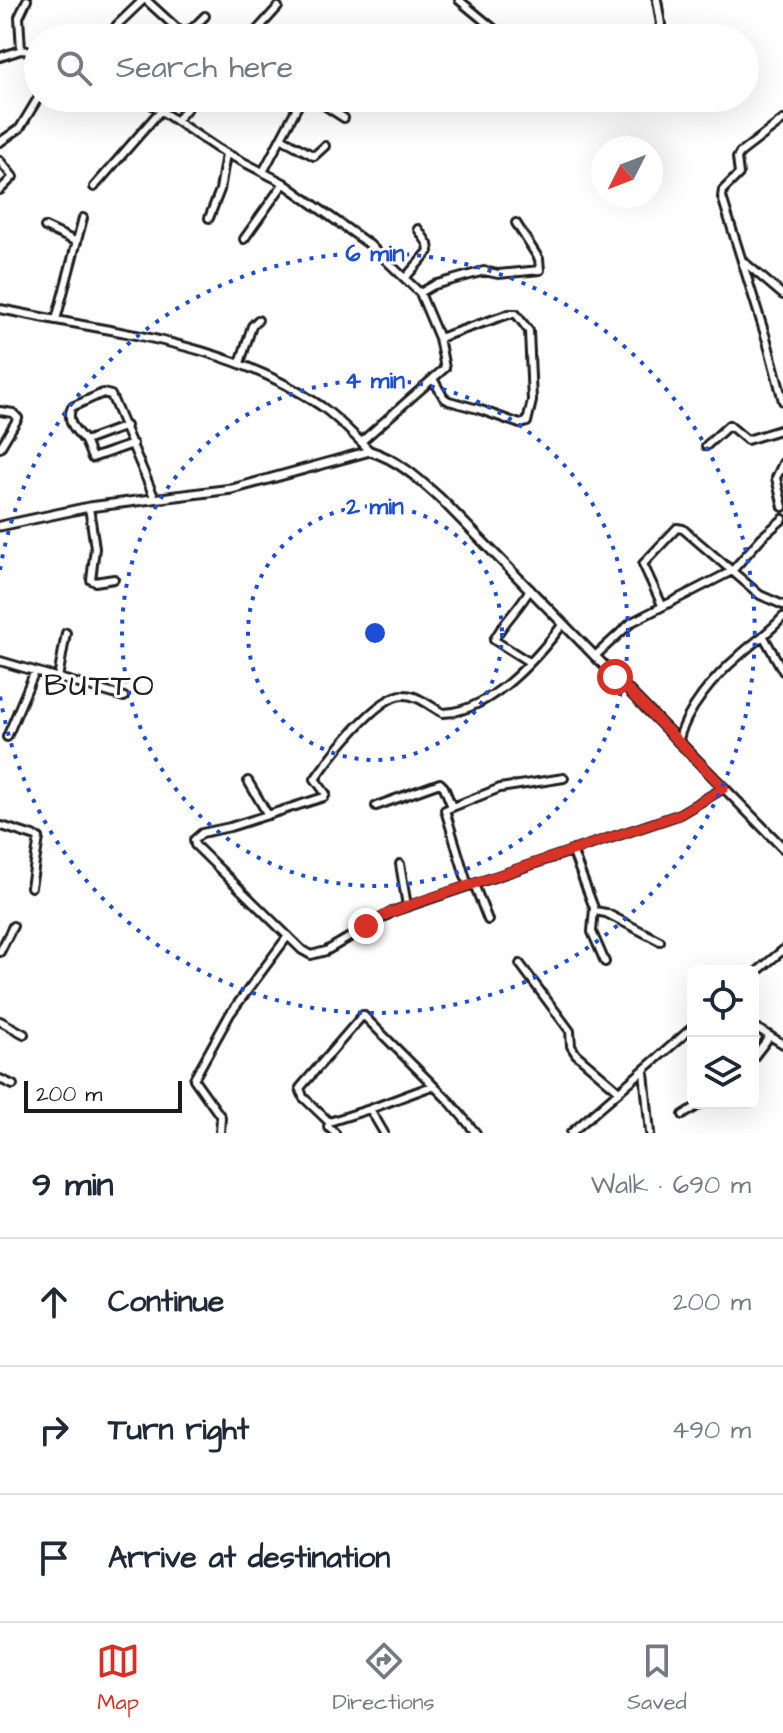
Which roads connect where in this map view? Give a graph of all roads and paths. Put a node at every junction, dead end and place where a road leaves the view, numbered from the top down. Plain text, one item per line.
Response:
1 (27, 0) edge
2 (144, 0) edge
3 (459, 0) edge
4 (657, 0) edge
5 (278, 7) dead end
6 (205, 16) dead end
7 (118, 24) edge
8 (172, 24) edge
9 (197, 24) edge
10 (263, 24) edge
11 (488, 24) edge
12 (661, 24) edge
13 (21, 50) junction
14 (24, 50) edge
15 (0, 57) edge
16 (30, 112) edge
17 (159, 112) edge
18 (164, 112) edge
19 (184, 112) edge
20 (295, 112) edge
21 (335, 112) edge
22 (344, 118) dead end
23 (783, 120) edge
24 (176, 121) junction
25 (281, 138) junction
26 (0, 142) edge
27 (325, 146) dead end
28 (226, 154) junction
29 (0, 161) edge
30 (263, 172) junction
31 (284, 183) junction
32 (94, 187) dead end
33 (0, 190) edge
34 (83, 218) dead end
35 (209, 218) dead end
36 (516, 223) dead end
37 (45, 227) dead end
38 (418, 229) dead end
39 (244, 239) dead end
40 (77, 242) junction
41 (743, 261) junction
42 (405, 278) junction
43 (420, 293) junction
44 (783, 295) edge
45 (0, 309) edge
46 (56, 320) junction
47 (258, 320) dead end
48 (439, 338) junction
49 (240, 363) junction
50 (433, 379) junction
51 (783, 401) edge
52 (0, 411) edge
53 (126, 426) junction
54 (783, 429) edge
55 (85, 441) junction
56 (362, 441) junction
57 (133, 444) junction
58 (706, 446) dead end
59 (0, 448) edge
60 (370, 451) junction
61 (783, 463) edge
62 (155, 499) junction
63 (89, 507) junction
64 (783, 507) edge
65 (783, 519) edge
66 (0, 526) edge
67 (732, 571) junction
68 (114, 579) dead end
69 (530, 589) junction
70 (662, 605) junction
71 (783, 605) edge
72 (783, 617) edge
73 (563, 624) junction
74 (66, 633) dead end
75 (764, 637) junction
76 (595, 656) junction
77 (0, 661) edge
78 (529, 662) junction
79 (35, 671) junction
80 (783, 671) edge
81 (58, 678) junction
82 (124, 697) dead end
83 (7, 737) dead end
84 (678, 742) junction
85 (564, 778) dead end
86 (248, 781) dead end
87 (724, 788) junction
88 (376, 806) dead end
89 (452, 807) junction
90 (268, 815) junction
91 (1, 825) edge
92 (0, 836) edge
93 (783, 848) edge
94 (572, 850) junction
95 (400, 864) dead end
96 (471, 885) junction
97 (31, 887) dead end
98 (407, 906) junction
99 (595, 911) junction
100 (488, 920) dead end
101 (13, 926) dead end
102 (288, 936) junction
103 (660, 941) dead end
104 (783, 950) edge
105 (0, 952) edge
106 (605, 962) dead end
107 (520, 964) dead end
108 (759, 970) edge
109 (0, 1021) edge
110 (759, 1030) edge
111 (687, 1033) edge
112 (24, 1034) dead end
113 (770, 1036) junction
114 (783, 1044) edge
115 (759, 1050) edge
116 (644, 1072) junction
117 (0, 1079) edge
118 (13, 1085) dead end
119 (432, 1086) junction
120 (619, 1091) junction
121 (370, 1109) junction
122 (692, 1109) edge
123 (683, 1115) dead end
124 (329, 1122) junction
125 (576, 1132) edge
126 (220, 1133) edge
127 (335, 1133) edge
128 (384, 1133) edge
129 (476, 1133) edge
130 (650, 1133) edge

1 - 13 street
2 - 7 street
2 - 8 street
3 - 11 street
4 - 12 street
5 - 10 street
6 - 9 street
13 - 14 street
13 - 15 street
16 - 26 street
17 - 32 street
18 - 24 street
19 - 24 street
20 - 25 street
21 - 22 street
23 - 41 street
24 - 28 street
25 - 27 street
25 - 30 street
28 - 30 street
28 - 35 street
29 - 33 street
30 - 31 street
31 - 39 street
31 - 42 street
34 - 40 street
36 - 43 street
37 - 40 street
38 - 42 street
40 - 46 street
41 - 44 street
41 - 51 street
42 - 43 street
43 - 48 street
45 - 46 street
46 - 49 street
47 - 49 street
48 - 50 street
48 - 50 street
49 - 56 street
50 - 56 street
52 - 59 street
53 - 55 street
53 - 55 street
53 - 57 street
54 - 58 street
55 - 57 street
56 - 60 street
57 - 62 street
60 - 62 street
60 - 69 street
61 - 64 street
62 - 63 street
63 - 66 street
63 - 68 street
65 - 67 street
67 - 70 street
67 - 70 street
67 - 71 street
69 - 73 street
69 - 78 street
70 - 76 street
72 - 75 street
73 - 76 street
73 - 78 street
74 - 81 street
75 - 80 street
75 - 84 street
76 - 84 street
77 - 79 street
78 - 90 street
79 - 81 street
79 - 83 street
81 - 82 street
84 - 87 street
85 - 89 street
86 - 90 street
87 - 93 street
87 - 94 street
88 - 89 street
89 - 96 street
90 - 102 street
91 - 92 street
91 - 97 street
94 - 96 street
94 - 99 street
95 - 98 street
96 - 98 street
96 - 100 street
98 - 102 street
99 - 103 street
99 - 106 street
101 - 105 street
102 - 126 street
104 - 108 street
107 - 120 street
109 - 112 street
110 - 113 street
111 - 116 street
113 - 114 street
113 - 115 street
116 - 120 street
116 - 130 street
117 - 118 street
119 - 121 street
119 - 124 street
119 - 129 street
120 - 125 street
121 - 124 street
121 - 128 street
122 - 123 street
124 - 127 street

